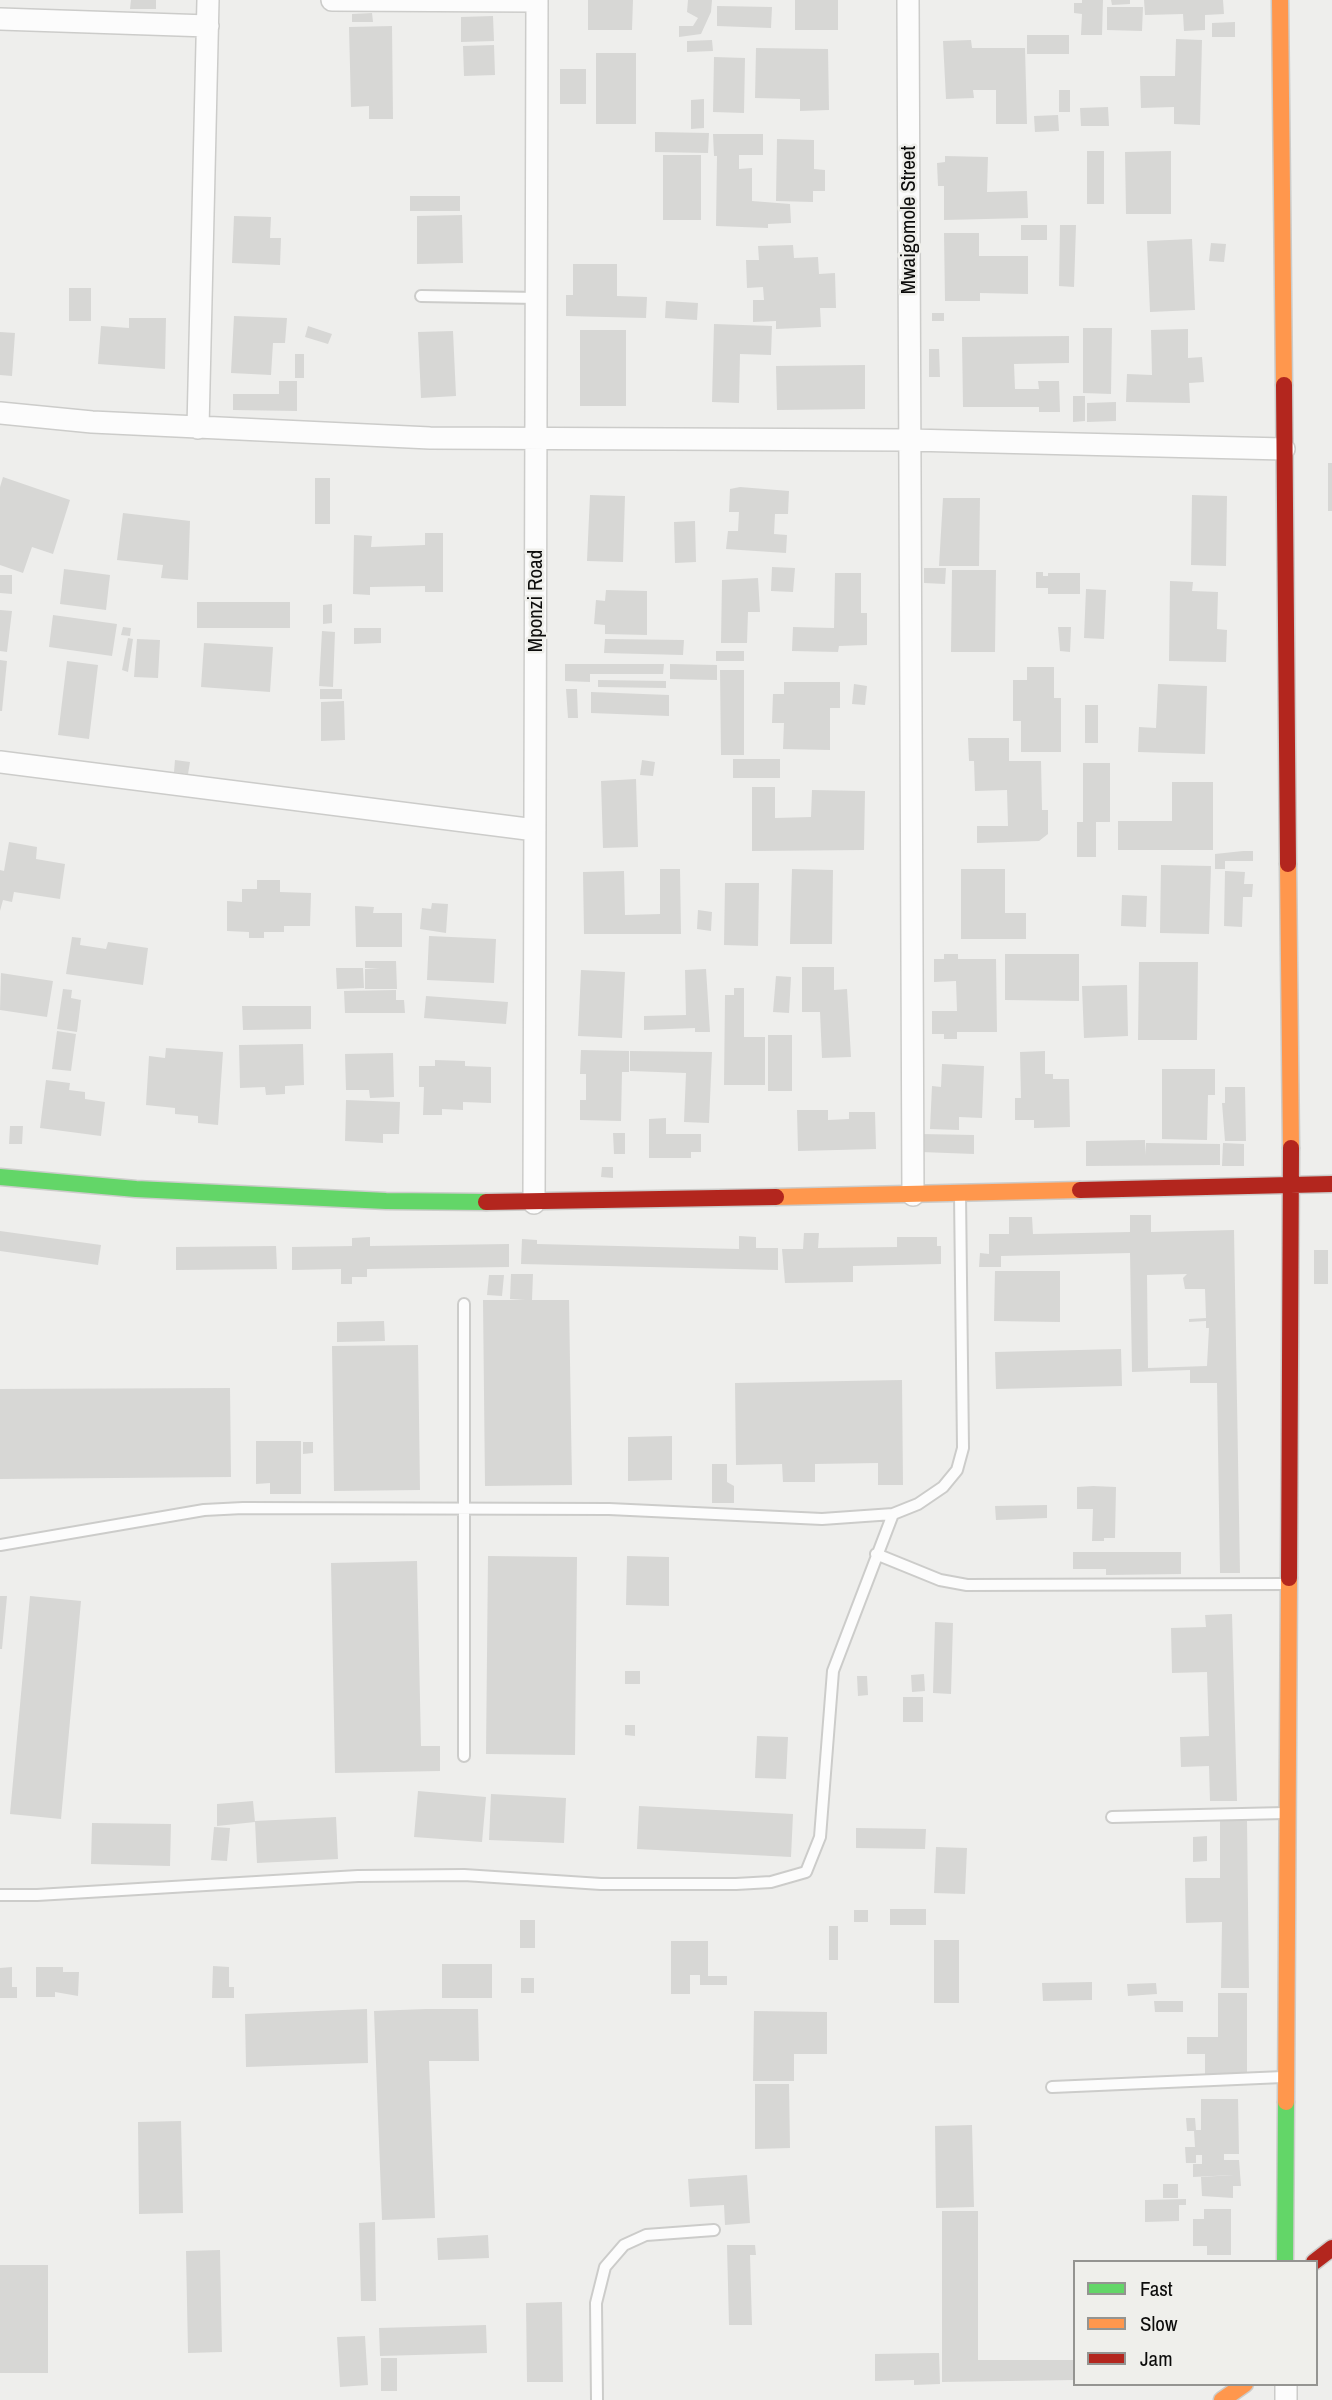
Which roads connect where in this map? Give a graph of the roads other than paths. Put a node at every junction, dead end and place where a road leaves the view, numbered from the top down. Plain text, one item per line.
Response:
1 (208, 0) edge
2 (332, 0) edge
3 (908, 0) edge
4 (1280, 0) edge
5 (537, 1) edge
6 (0, 19) edge
7 (208, 26) junction
8 (421, 296) dead end
9 (537, 298) junction
10 (0, 413) edge
11 (198, 428) junction
12 (536, 440) junction
13 (910, 440) junction
14 (1284, 449) junction
15 (0, 762) edge
16 (535, 830) junction
17 (0, 1177) edge
18 (1332, 1184) edge
19 (1291, 1185) junction
20 (960, 1194) junction
21 (914, 1195) junction
22 (534, 1203) junction
23 (464, 1304) dead end
24 (464, 1510) junction
25 (893, 1514) junction
26 (0, 1545) edge
27 (876, 1554) junction
28 (1289, 1584) junction
29 (464, 1756) dead end
30 (1288, 1813) junction
31 (1112, 1816) dead end
32 (0, 1895) edge
33 (1286, 2077) junction
34 (1052, 2087) dead end
35 (714, 2230) dead end
36 (1332, 2248) edge
37 (1286, 2260) edge
38 (1317, 2260) edge
39 (1242, 2386) edge
40 (597, 2400) edge
41 (1222, 2400) edge

1 - 7 street
2 - 5 street
3 - 13 street, Mwaigomole Street
4 - 14 street
5 - 9 street, Mponzi Road
6 - 7 street
7 - 11 street
8 - 9 lane
9 - 12 street, Mponzi Road
10 - 11 street
11 - 12 street
12 - 13 street
12 - 16 street, Mponzi Road
13 - 14 street
13 - 21 street, Mwaigomole Street
14 - 19 street
15 - 16 street
16 - 22 street, Mponzi Road
17 - 22 street
18 - 19 street
19 - 20 street
19 - 28 street
20 - 21 street
20 - 25 lane
21 - 22 street
23 - 24 lane
24 - 25 lane
24 - 26 lane
24 - 29 lane
25 - 27 lane
27 - 28 lane
27 - 32 lane
28 - 30 street
30 - 31 lane
30 - 33 street
33 - 34 lane
33 - 37 street
35 - 40 lane
36 - 38 street
39 - 41 street

